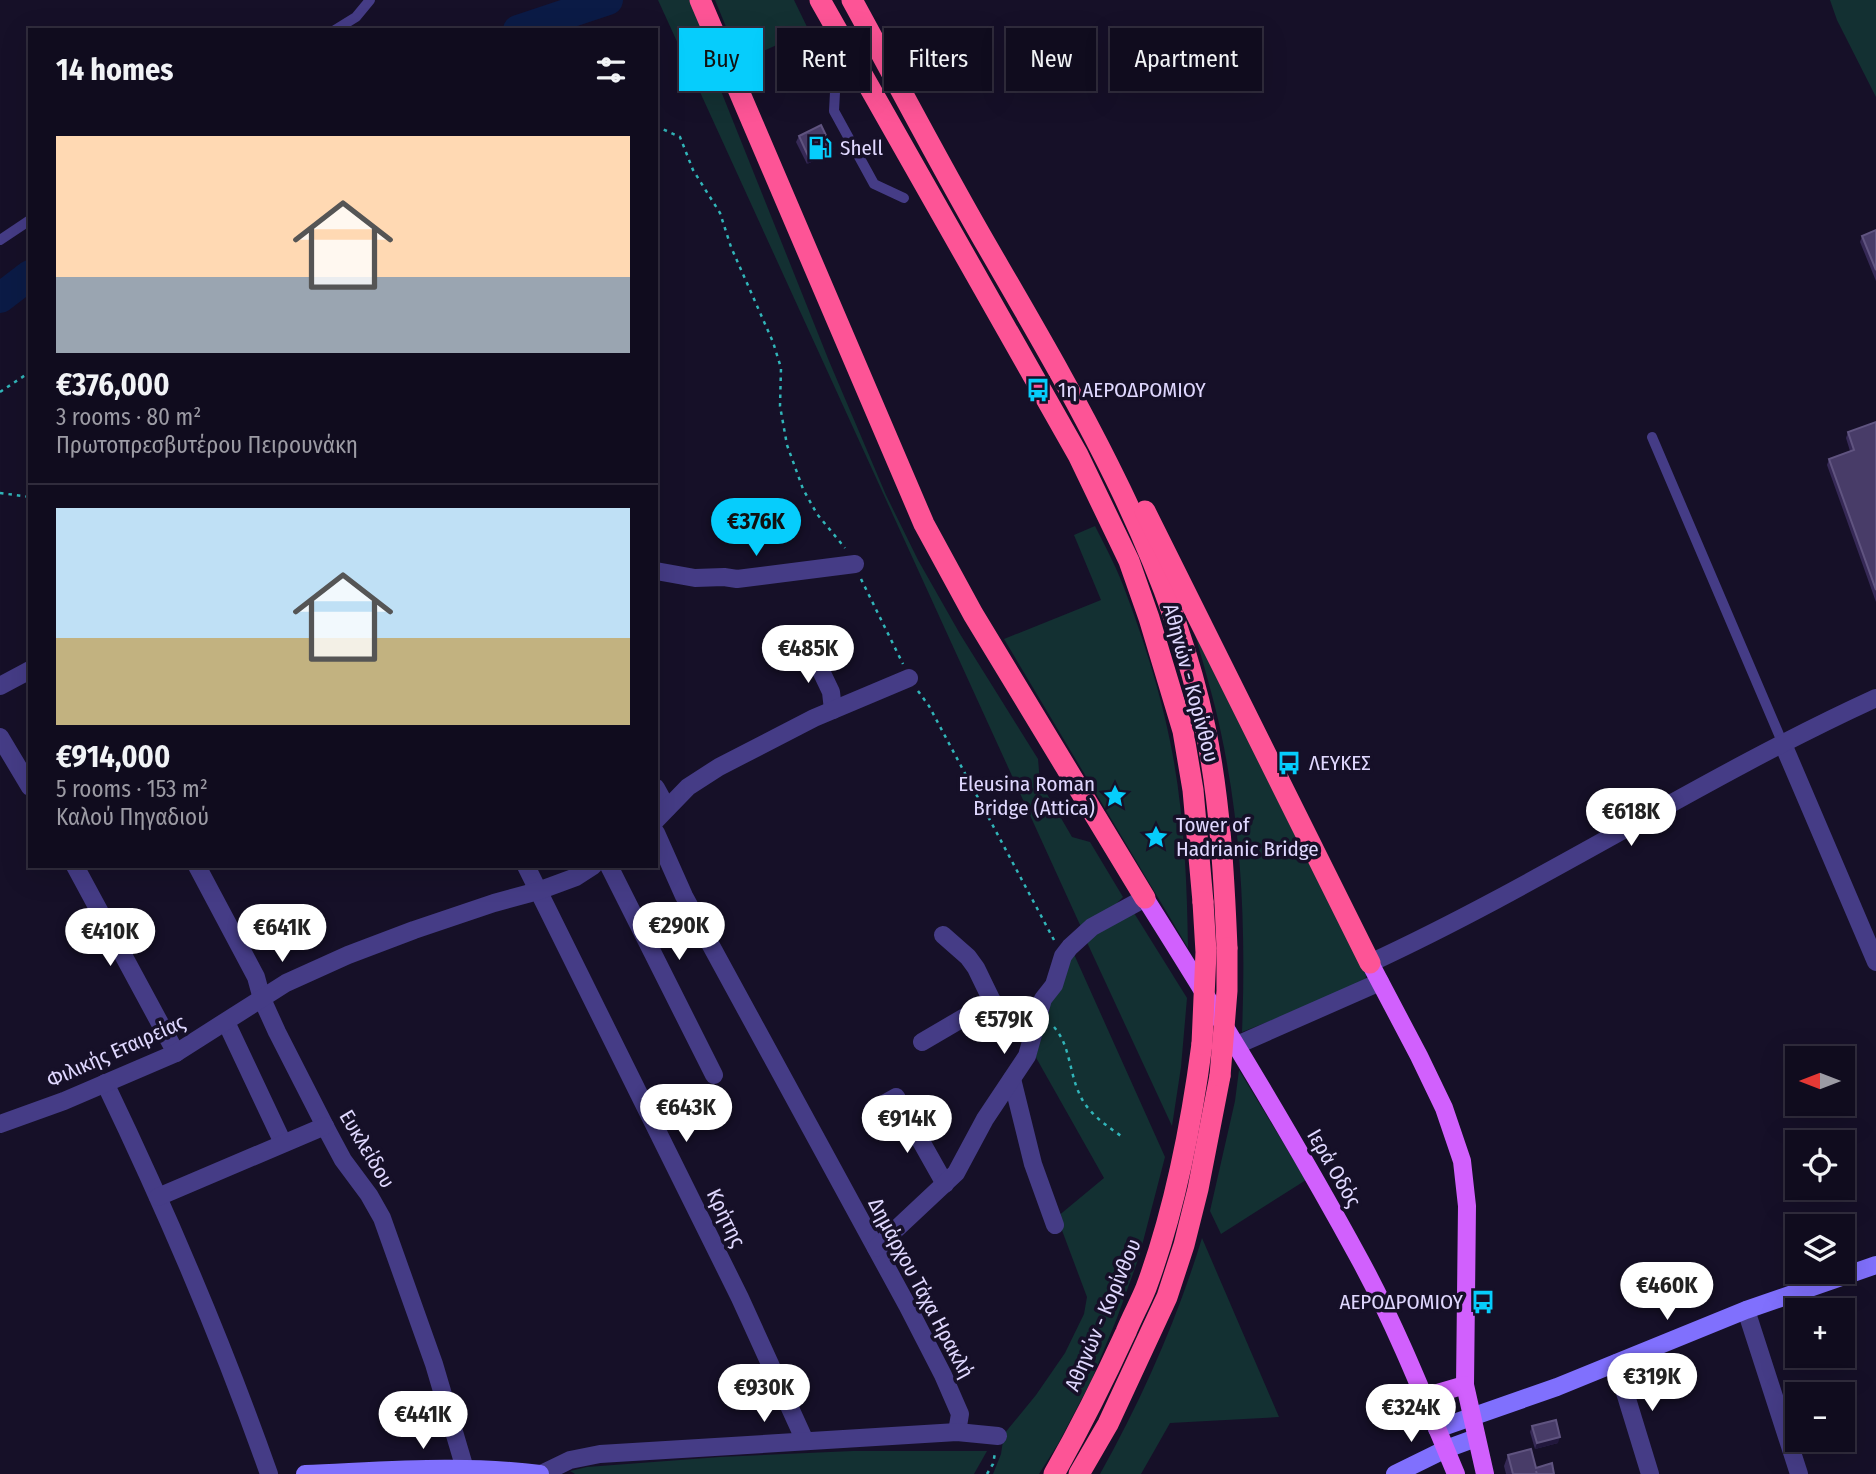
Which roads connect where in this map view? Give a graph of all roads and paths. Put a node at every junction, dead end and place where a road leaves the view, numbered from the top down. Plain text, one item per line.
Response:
1 (370, 0) edge
2 (699, 0) edge
3 (820, 0) edge
4 (852, 0) edge
5 (338, 28) edge
6 (835, 91) edge
7 (658, 127) edge
8 (904, 198) dead end
9 (28, 221) edge
10 (0, 240) edge
11 (28, 373) edge
12 (0, 392) edge
13 (1652, 437) dead end
14 (1098, 444) junction
15 (0, 493) edge
16 (28, 497) edge
17 (855, 564) junction
18 (658, 571) edge
19 (812, 652) dead end
20 (28, 671) edge
21 (909, 678) junction
22 (1, 682) edge
23 (1876, 698) edge
24 (833, 710) junction
25 (0, 737) edge
26 (1783, 744) junction
27 (28, 784) edge
28 (658, 797) edge
29 (662, 814) edge
30 (658, 837) edge
31 (76, 868) edge
32 (198, 868) edge
33 (527, 868) edge
34 (590, 868) edge
35 (610, 868) edge
36 (538, 891) junction
37 (1145, 898) junction
38 (943, 935) dead end
39 (1063, 956) junction
40 (1876, 962) edge
41 (1375, 973) junction
42 (262, 999) junction
43 (992, 1001) junction
44 (1039, 1013) junction
45 (226, 1022) junction
46 (922, 1042) dead end
47 (1237, 1045) junction
48 (176, 1052) junction
49 (714, 1074) dead end
50 (1012, 1079) junction
51 (105, 1083) junction
52 (873, 1110) dead end
53 (0, 1124) edge
54 (325, 1126) junction
55 (1124, 1138) dead end
56 (283, 1143) junction
57 (945, 1184) junction
58 (158, 1196) junction
59 (1055, 1225) dead end
60 (876, 1248) junction
61 (1876, 1265) edge
62 (1746, 1310) junction
63 (1616, 1363) junction
64 (1465, 1385) junction
65 (1424, 1396) junction
66 (1471, 1417) junction
67 (1437, 1429) junction
68 (957, 1432) junction
69 (998, 1436) joint
70 (1476, 1438) junction
71 (805, 1441) junction
72 (1446, 1449) junction
73 (465, 1469) junction
74 (1482, 1473) edge
75 (269, 1474) edge
76 (305, 1474) edge
77 (541, 1474) edge
78 (987, 1474) edge
79 (1054, 1474) edge
80 (1079, 1474) edge
81 (1395, 1474) edge
82 (1456, 1474) edge
83 (1650, 1474) edge
84 (1799, 1474) edge

1 - 5 lane
2 - 37 highway
3 - 79 highway, Αθηνών - Κορίνθου, bridge
4 - 14 highway, Αθηνών - Κορίνθου
6 - 8 lane
7 - 17 path
9 - 10 lane
11 - 12 path
13 - 26 lane
14 - 41 highway
14 - 80 highway, Αθηνών - Κορίνθου, bridge
15 - 16 path
17 - 18 street
17 - 21 path
19 - 24 street
20 - 22 street
21 - 24 street
21 - 39 path
23 - 26 street
24 - 29 street
25 - 27 street
26 - 40 street
26 - 41 street
28 - 29 street
30 - 60 street, Δημάρχου Τάχα Ηρακλή
31 - 48 street
32 - 42 street, Ευκλείδου
33 - 36 street, Κρήτης
34 - 36 street, Φιλικής Εταιρείας
35 - 49 street
36 - 42 street, Φιλικής Εταιρείας
36 - 71 street, Κρήτης
37 - 39 street
37 - 47 main road, Ιερά Οδός
38 - 43 street
39 - 44 street
41 - 47 street
41 - 64 main road
42 - 45 street, Φιλικής Εταιρείας
42 - 54 street, Ευκλείδου
43 - 44 street
43 - 46 street
44 - 50 street
44 - 55 path
45 - 48 street, Φιλικής Εταιρείας
45 - 56 street
47 - 65 main road, Ιερά Οδός
48 - 51 street, Φιλικής Εταιρείας
50 - 57 street
50 - 59 street
51 - 53 street, Φιλικής Εταιρείας
51 - 58 street
52 - 57 street
54 - 56 street
54 - 73 street, Ευκλείδου
56 - 58 street
57 - 60 street
58 - 75 street
60 - 68 street, Δημάρχου Τάχα Ηρακλή
61 - 62 street
62 - 63 street
62 - 84 street
63 - 66 street
63 - 83 street
64 - 65 main road
64 - 66 main road
65 - 67 main road, Ιερά Οδός
66 - 67 street
66 - 70 main road
67 - 72 main road, Ιερά Οδός
68 - 69 street
68 - 71 street
69 - 78 path
70 - 72 street
70 - 74 main road
71 - 77 street
72 - 81 street
72 - 82 main road, Ιερά Οδός
73 - 76 street
73 - 77 street

